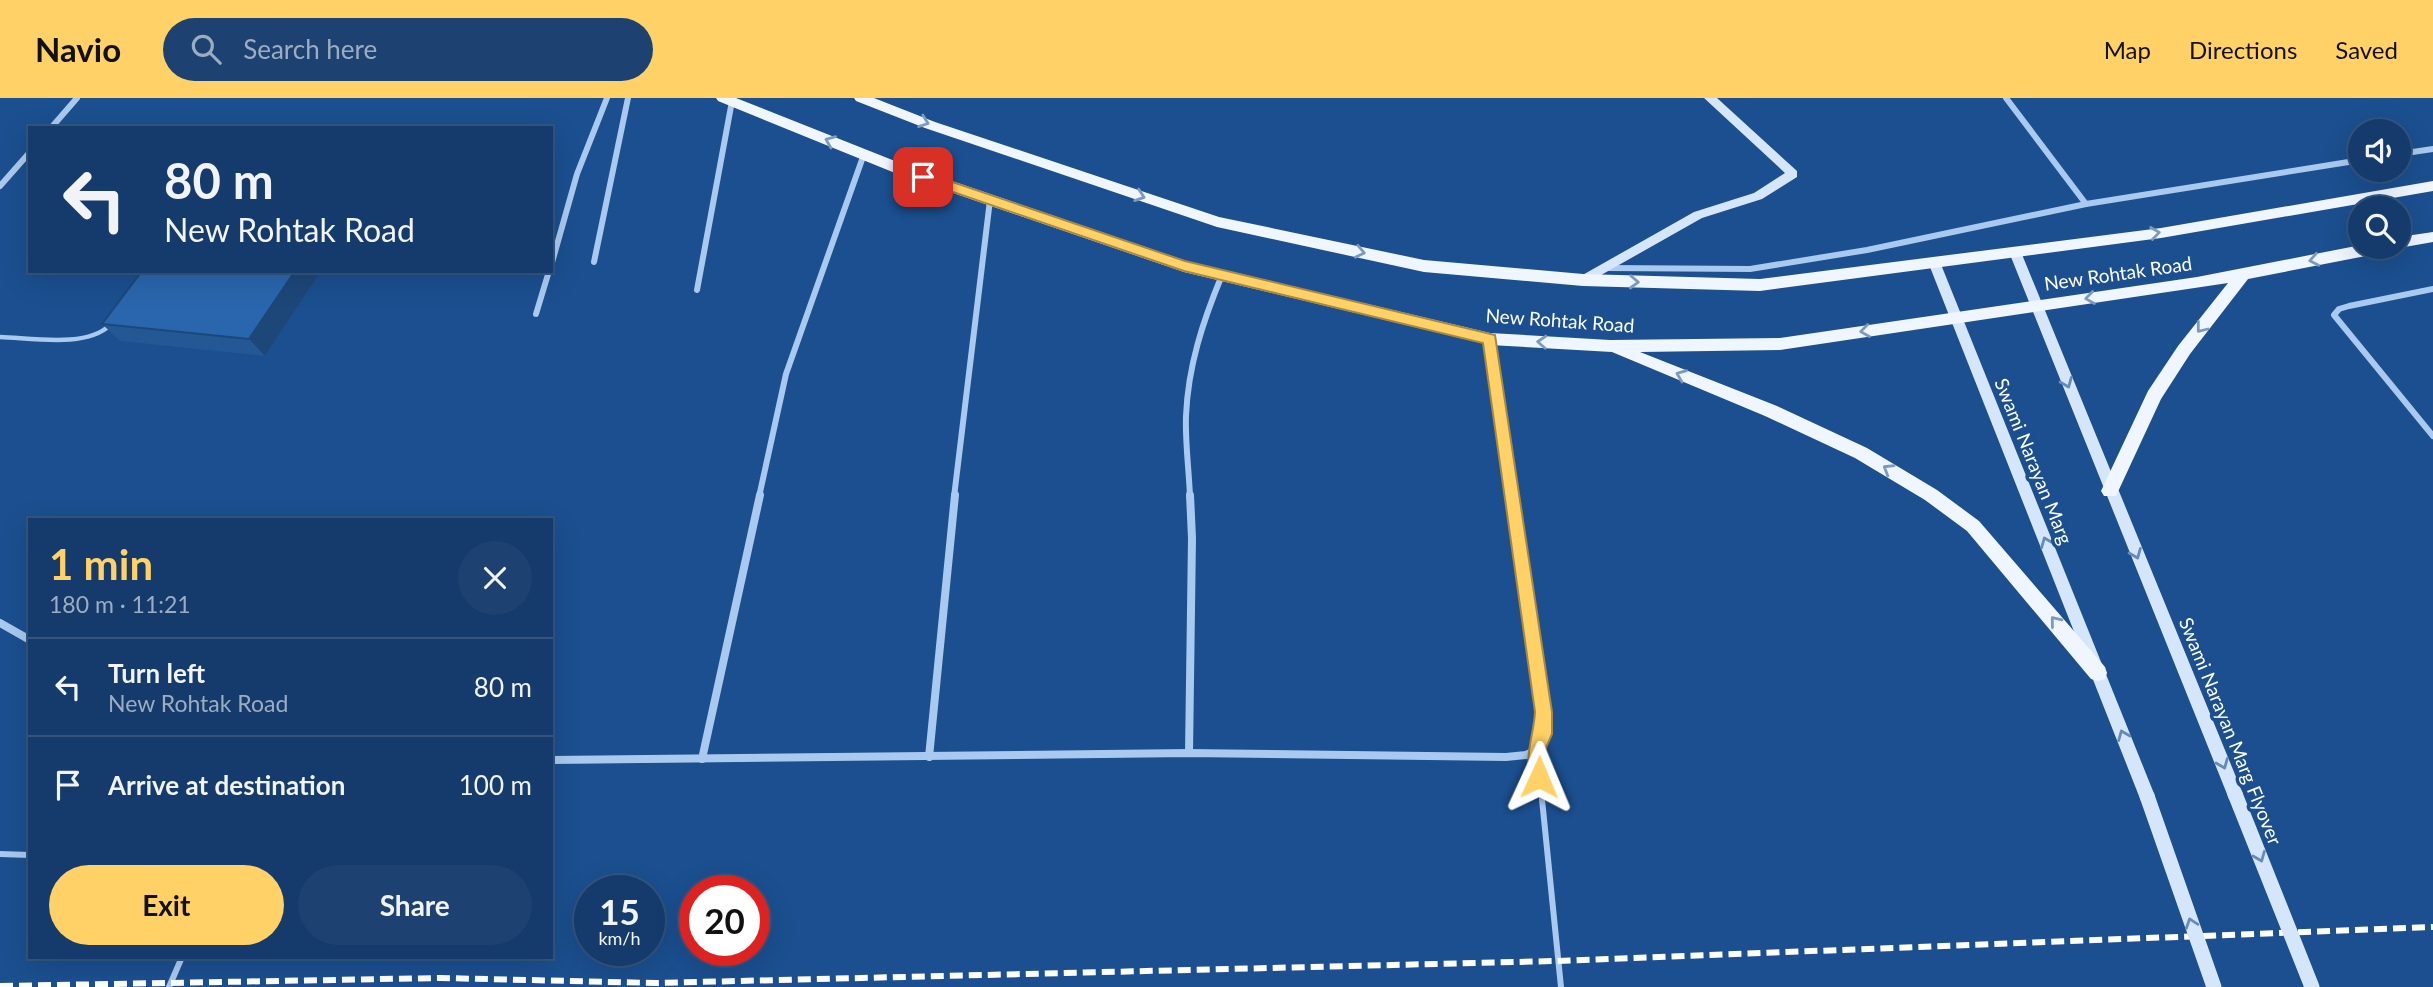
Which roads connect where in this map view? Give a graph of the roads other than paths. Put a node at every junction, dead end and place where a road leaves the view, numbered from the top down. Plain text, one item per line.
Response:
1 (77, 98) edge
2 (607, 98) edge
3 (628, 98) edge
4 (861, 98) edge
5 (1710, 98) edge
6 (2006, 98) edge
7 (728, 100) edge
8 (53, 126) edge
9 (2433, 149) edge
10 (2411, 152) edge
11 (28, 154) edge
12 (864, 154) junction
13 (2348, 162) edge
14 (0, 186) edge
15 (2433, 186) edge
16 (990, 200) junction
17 (2086, 204) junction
18 (2433, 237) edge
19 (2411, 241) edge
20 (2015, 252) junction
21 (2348, 253) edge
22 (553, 258) edge
23 (594, 262) dead end
24 (1934, 262) junction
25 (1605, 268) junction
26 (549, 273) edge
27 (2243, 274) junction
28 (1222, 275) junction
29 (1583, 280) junction
30 (2433, 289) edge
31 (697, 290) dead end
32 (2036, 306) junction
33 (536, 314) dead end
34 (1956, 318) junction
35 (114, 320) edge
36 (0, 337) edge
37 (1490, 339) junction
38 (1610, 346) junction
39 (2433, 436) edge
40 (2110, 491) junction
41 (0, 623) edge
42 (28, 639) edge
43 (2098, 673) junction
44 (1536, 750) junction
45 (1189, 753) junction
46 (929, 757) junction
47 (702, 759) junction
48 (553, 760) edge
49 (0, 854) edge
50 (28, 855) edge
51 (181, 959) edge
52 (169, 987) edge
53 (1561, 987) edge
54 (2214, 987) edge
55 (2312, 987) edge

1 - 8 street
2 - 22 street
3 - 23 street
4 -> 29 main road, New Rohtak Road
5 - 25 main road
6 - 17 street
12 -> 7 main road, New Rohtak Road
7 - 31 street
9 - 10 street
11 - 14 street
12 - 16 main road, New Rohtak Road
12 - 47 street
13 - 17 street
20 -> 15 main road, New Rohtak Road
16 - 28 main road, New Rohtak Road
16 - 46 street
17 - 25 street
18 - 19 main road
20 - 24 main road, New Rohtak Road
20 - 32 main road
21 -> 27 main road, New Rohtak Road
29 -> 24 main road, New Rohtak Road
24 - 34 main road, Swami Narayan Marg
25 - 29 main road
26 - 33 street
27 -> 32 main road, New Rohtak Road
27 -> 40 main road
28 - 37 main road, New Rohtak Road
28 - 45 street
30 - 39 street
32 - 34 main road, New Rohtak Road
32 -> 40 main road
34 -> 38 main road, New Rohtak Road
43 -> 34 main road, Swami Narayan Marg
35 - 36 lane
38 -> 37 main road, New Rohtak Road
37 - 44 street
43 -> 38 main road
40 -> 55 main road, Swami Narayan Marg Flyover, bridge
41 - 42 street
54 -> 43 main road, bridge
44 - 45 street
44 - 53 lane
45 - 46 street
46 - 47 street
47 - 48 street
49 - 50 lane
51 - 52 lane

